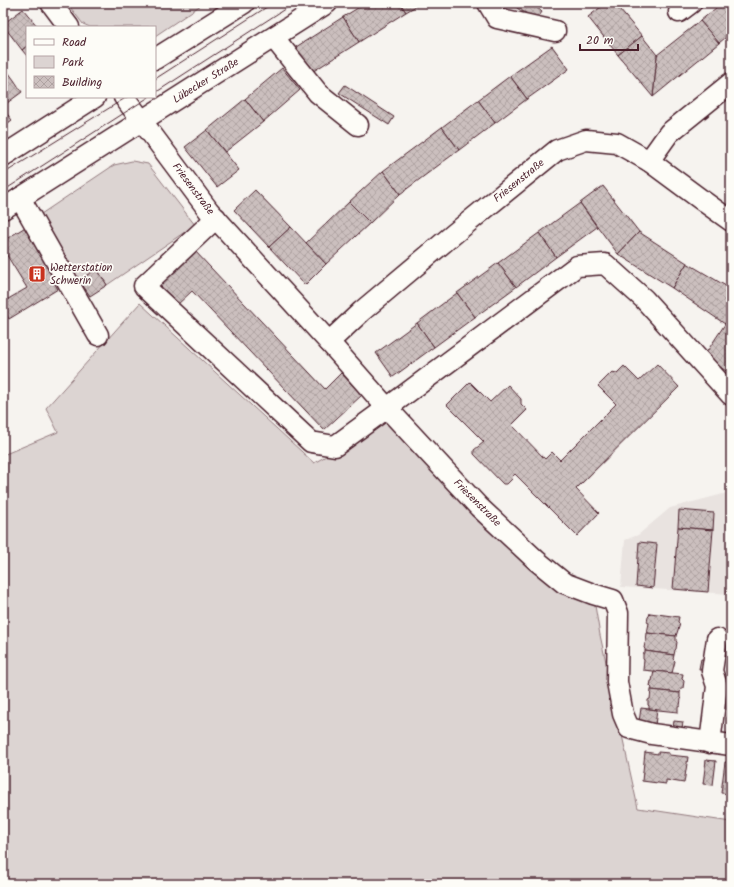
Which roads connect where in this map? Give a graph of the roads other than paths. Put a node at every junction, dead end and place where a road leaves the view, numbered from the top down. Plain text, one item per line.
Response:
1 (51, 3) edge
2 (244, 3) edge
3 (327, 3) edge
4 (488, 3) edge
5 (68, 26) edge
6 (554, 31) dead end
7 (274, 38) junction
8 (156, 58) edge
9 (731, 82) edge
10 (93, 98) edge
11 (125, 98) edge
12 (142, 121) junction
13 (358, 125) dead end
14 (3, 156) edge
15 (649, 161) junction
16 (20, 198) junction
17 (3, 209) edge
18 (216, 218) junction
19 (731, 221) edge
20 (98, 335) dead end
21 (329, 342) junction
22 (731, 395) edge
23 (388, 408) junction
24 (717, 639) dead end
25 (710, 743) junction
26 (731, 745) edge

1 - 5 street
2 - 8 street
3 - 7 street, Lübecker Straße
4 - 6 street
7 - 12 street, Lübecker Straße
7 - 13 street
9 - 15 street
10 - 14 street
11 - 12 street, Friesenstraße
12 - 16 street, Lübecker Straße
12 - 18 street, Friesenstraße
15 - 19 street, Friesenstraße
15 - 21 street, Friesenstraße
16 - 17 street, Lübecker Straße
16 - 20 street
18 - 21 street, Friesenstraße
18 - 23 street
21 - 23 street, Friesenstraße
22 - 23 street
23 - 25 street, Friesenstraße
24 - 25 street
25 - 26 street

